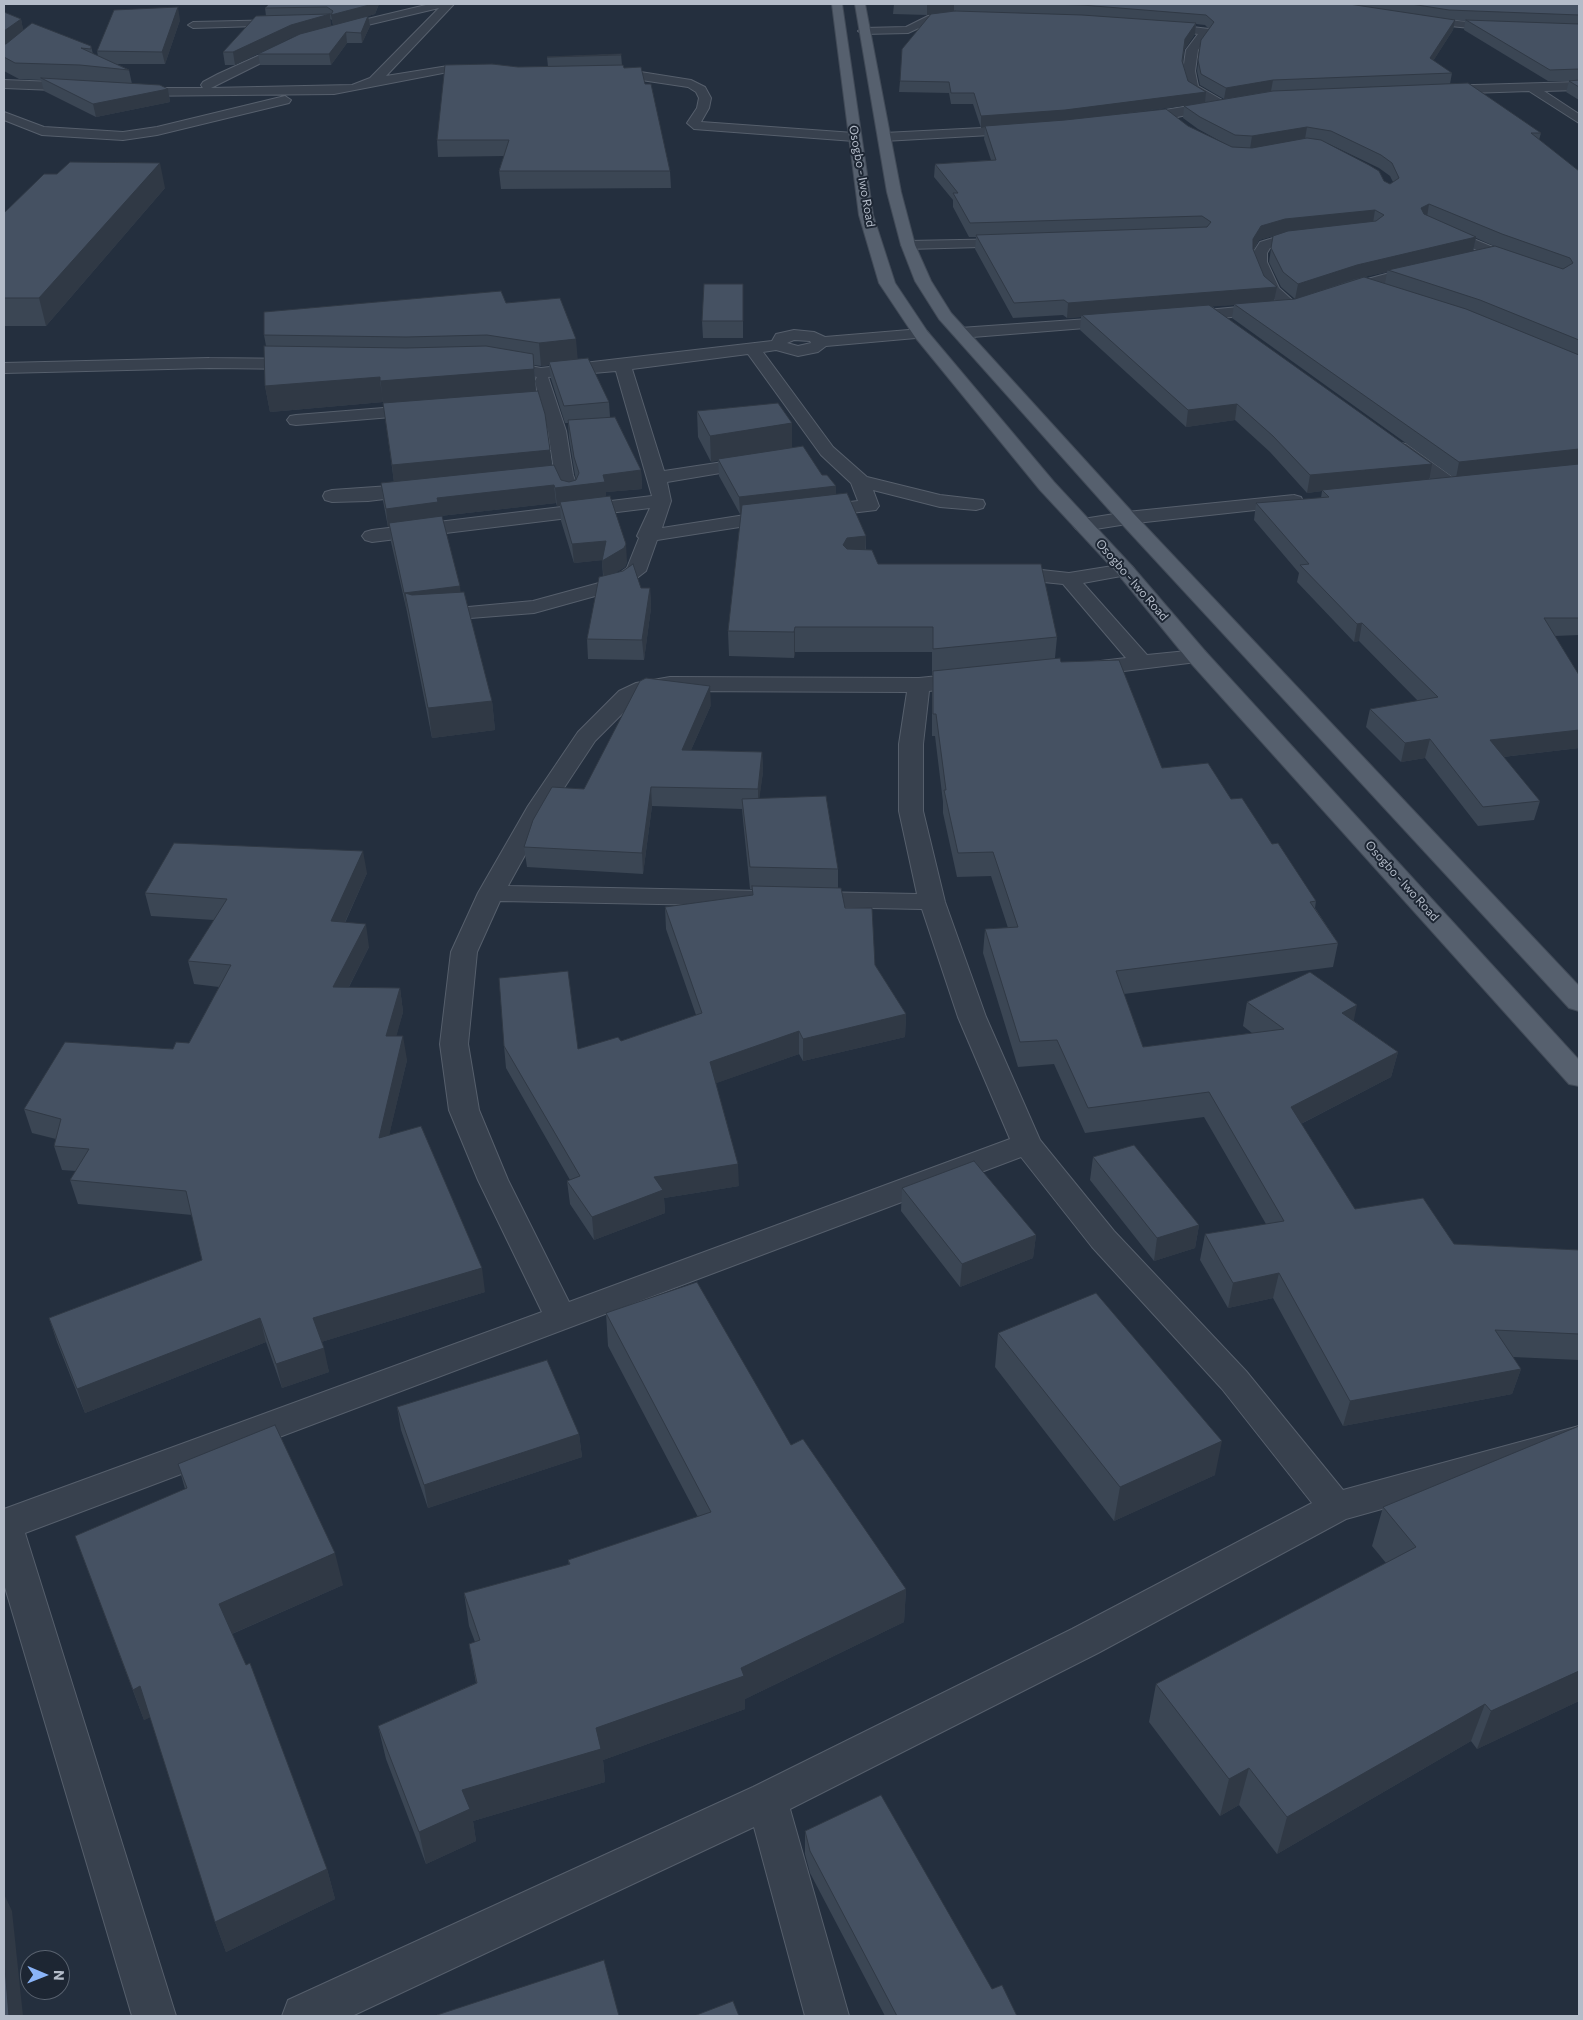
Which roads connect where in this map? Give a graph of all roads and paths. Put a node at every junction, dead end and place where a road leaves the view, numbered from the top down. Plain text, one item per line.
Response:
1 (442, 4) edge
2 (449, 4) edge
3 (837, 4) edge
4 (860, 4) edge
5 (972, 16) edge
6 (1409, 19) edge
7 (292, 23) edge
8 (193, 25) dead end
9 (1143, 25) edge
10 (321, 28) edge
11 (1579, 30) edge
12 (864, 31) junction
13 (305, 39) edge
14 (491, 75) edge
15 (597, 76) edge
16 (374, 81) junction
17 (4, 84) edge
18 (1579, 86) edge
19 (89, 87) edge
20 (54, 88) junction
21 (1532, 88) junction
22 (117, 89) edge
23 (203, 89) junction
24 (317, 90) junction
25 (1423, 91) edge
26 (4, 92) edge
27 (1168, 115) junction
28 (4, 116) edge
29 (1579, 119) edge
30 (204, 120) junction
31 (1121, 120) edge
32 (186, 124) junction
33 (1180, 124) edge
34 (1035, 129) edge
35 (213, 130) dead end
36 (854, 137) junction
37 (884, 138) junction
38 (889, 165) junction
39 (859, 166) junction
40 (1427, 223) edge
41 (1324, 235) edge
42 (1025, 242) edge
43 (908, 245) junction
44 (1493, 253) junction
45 (1464, 259) edge
46 (1436, 266) edge
47 (1535, 268) edge
48 (1360, 284) junction
49 (1387, 293) edge
50 (1326, 296) edge
51 (1309, 301) edge
52 (1292, 307) junction
53 (1214, 315) junction
54 (1165, 318) edge
55 (1136, 320) edge
56 (1238, 332) edge
57 (921, 334) junction
58 (960, 334) junction
59 (752, 348) junction
60 (317, 364) edge
61 (480, 364) edge
62 (623, 365) junction
63 (4, 368) edge
64 (541, 373) junction
65 (547, 400) junction
66 (489, 404) edge
67 (441, 408) edge
68 (296, 420) dead end
69 (640, 425) junction
70 (621, 426) edge
71 (576, 430) edge
72 (557, 431) junction
73 (1389, 440) edge
74 (826, 451) junction
75 (808, 454) edge
76 (770, 460) edge
77 (564, 475) junction
78 (657, 478) junction
79 (506, 481) edge
80 (860, 481) junction
81 (437, 488) edge
82 (1423, 489) edge
83 (332, 496) dead end
84 (1314, 499) edge
85 (662, 501) junction
86 (976, 504) dead end
87 (577, 510) junction
88 (1127, 518) junction
89 (1083, 525) junction
90 (372, 536) dead end
91 (647, 536) junction
92 (1125, 570) junction
93 (985, 571) edge
94 (1069, 580) junction
95 (416, 616) edge
96 (1197, 656) junction
97 (1142, 663) junction
98 (1065, 671) edge
99 (987, 678) edge
100 (919, 685) junction
101 (492, 893) junction
102 (932, 902) junction
103 (1579, 1002) edge
104 (1579, 1077) edge
105 (1027, 1144) junction
106 (562, 1318) junction
107 (1579, 1440) edge
108 (1336, 1507) junction
109 (4, 1525) edge
110 (767, 1800) junction
111 (154, 2016) edge
112 (304, 2016) edge
113 (826, 2016) edge

1 - 10 street
2 - 16 street
3 - 36 main road, Osogbo - Iwo Road
4 - 12 main road, Osogbo - Iwo Road
5 - 12 street
6 - 11 street
7 - 8 street
9 - 27 street
12 - 37 main road, Osogbo - Iwo Road
13 - 23 street
14 - 16 street
15 - 36 street
16 - 24 street
17 - 20 street
18 - 21 street
19 - 20 street
20 - 26 street
21 - 25 street
21 - 29 street
22 - 23 street
23 - 24 street
23 - 32 street
24 - 30 street
27 - 31 street
27 - 33 street
28 - 32 street
30 - 32 street
30 - 35 street
34 - 37 street
36 - 39 main road, Osogbo - Iwo Road
37 - 38 main road, Osogbo - Iwo Road
38 - 39 main road
38 - 43 main road, Osogbo - Iwo Road
39 - 57 main road, Osogbo - Iwo Road
40 - 44 street
41 - 52 street
42 - 43 street
43 - 58 main road, Osogbo - Iwo Road
44 - 45 street
44 - 47 street
46 - 48 street
48 - 49 street
48 - 50 street
51 - 52 street
52 - 53 street
53 - 54 street
53 - 56 street
55 - 58 street
57 - 59 street
57 - 89 main road, Osogbo - Iwo Road
58 - 88 main road, Osogbo - Iwo Road
59 - 62 street
59 - 74 street
60 - 63 street
61 - 64 street
62 - 64 street
62 - 69 street
64 - 65 street
65 - 66 street
65 - 72 street
67 - 68 street
69 - 70 street
69 - 78 street
71 - 72 street
72 - 77 street
73 - 82 street
74 - 75 street
74 - 80 street
76 - 78 street
77 - 79 street
77 - 87 street
78 - 85 street
80 - 86 street
80 - 91 street
81 - 83 street
84 - 88 street
85 - 87 street
85 - 91 street
87 - 90 street
88 - 89 street
88 - 103 main road, Osogbo - Iwo Road
89 - 92 main road, Osogbo - Iwo Road
91 - 95 street
92 - 94 street
92 - 96 main road, Osogbo - Iwo Road
93 - 94 street
94 - 97 street
96 - 97 street
96 - 104 main road, Osogbo - Iwo Road
97 - 98 street
99 - 100 street
100 - 101 street
100 - 102 street
101 - 102 street
101 - 106 street
102 - 105 street
105 - 106 street
105 - 108 street
106 - 109 street
107 - 108 street
108 - 110 street
109 - 111 street
110 - 112 street
110 - 113 street

